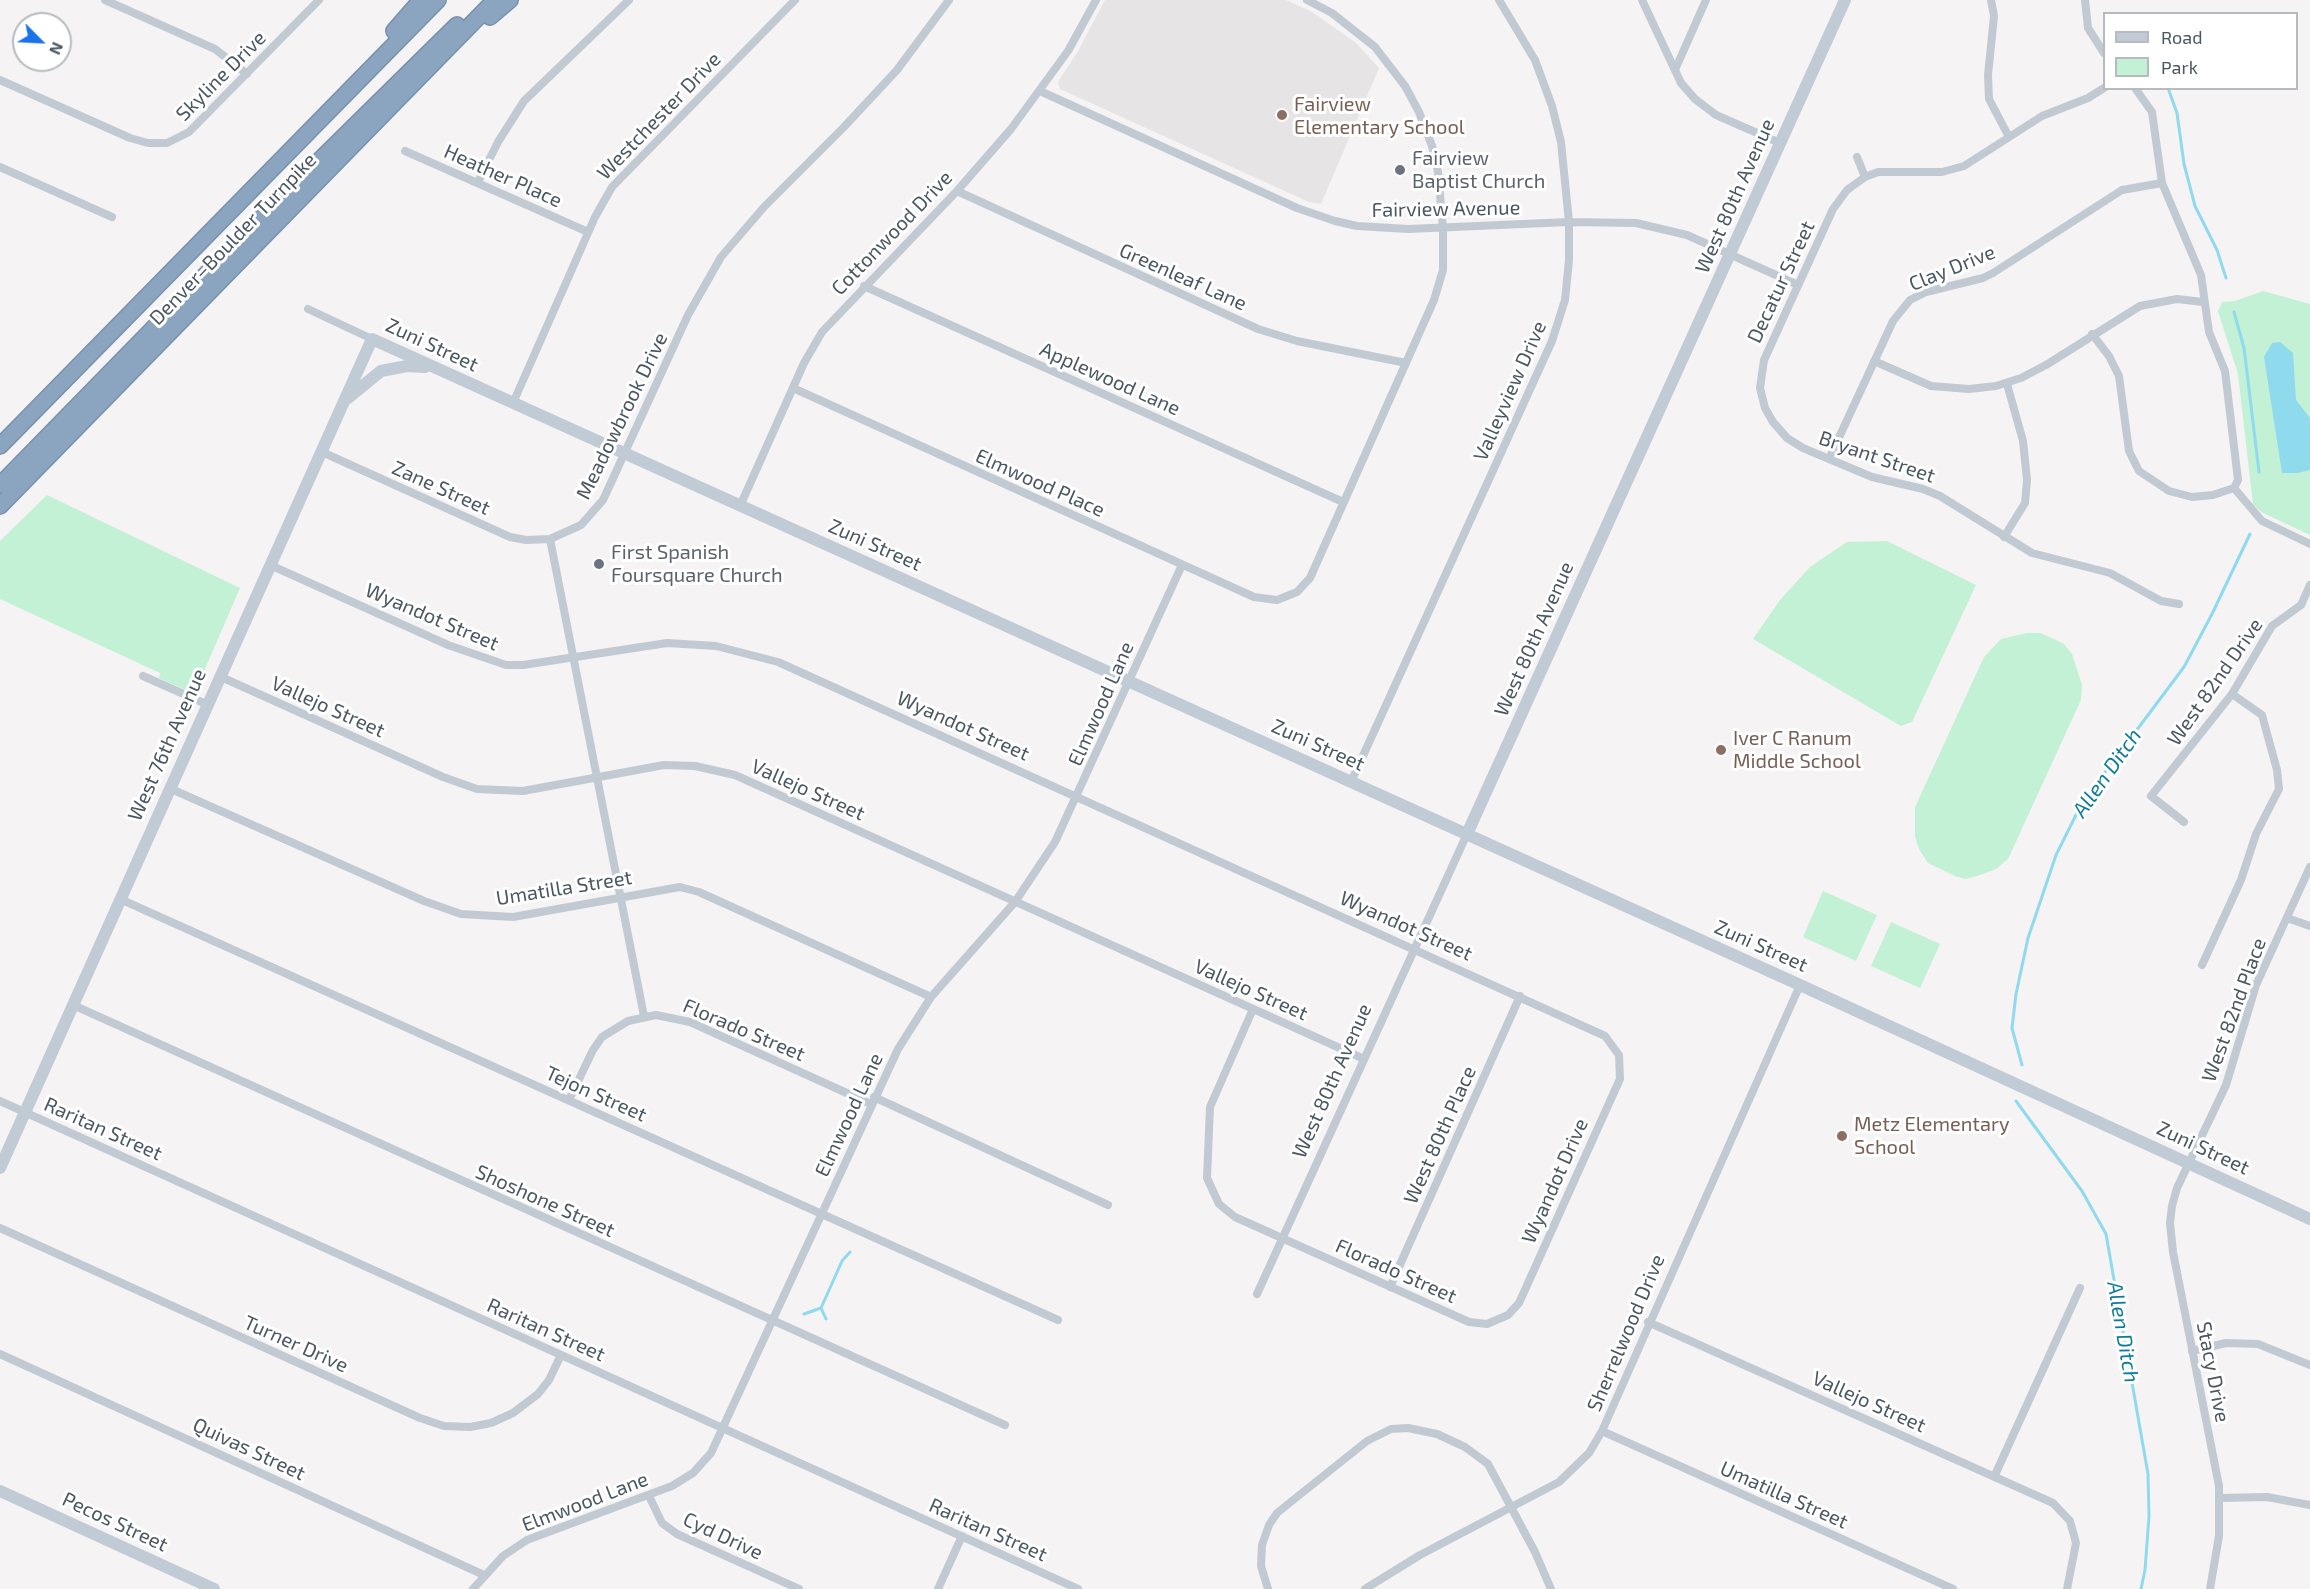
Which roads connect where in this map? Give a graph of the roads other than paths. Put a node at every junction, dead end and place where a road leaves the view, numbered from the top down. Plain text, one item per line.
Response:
1 (105, 0) edge
2 (319, 0) edge
3 (421, 0) edge
4 (438, 0) edge
5 (483, 0) edge
6 (495, 0) edge
7 (510, 0) edge
8 (629, 0) edge
9 (795, 0) edge
10 (949, 0) edge
11 (1096, 0) edge
12 (1307, 0) edge
13 (1499, 0) edge
14 (1642, 0) edge
15 (1706, 0) edge
16 (1845, 0) edge
17 (1991, 0) edge
18 (2085, 0) edge
19 (2103, 51) edge
20 (1675, 70) junction
21 (247, 74) junction
22 (0, 80) edge
23 (2103, 89) edge
24 (2136, 90) edge
25 (1040, 91) junction
26 (369, 129) junction
27 (2009, 136) junction
28 (1780, 143) junction
29 (405, 151) dead end
30 (1857, 157) dead end
31 (0, 167) edge
32 (1865, 177) junction
33 (262, 179) junction
34 (478, 182) junction
35 (2162, 183) junction
36 (957, 191) junction
37 (112, 217) dead end
38 (1569, 222) junction
39 (1443, 228) junction
40 (588, 232) junction
41 (1730, 254) junction
42 (1798, 285) junction
43 (864, 286) junction
44 (2203, 302) junction
45 (309, 309) dead end
46 (2092, 334) junction
47 (372, 339) junction
48 (1874, 361) junction
49 (1406, 363) junction
50 (439, 369) junction
51 (2007, 384) junction
52 (793, 388) junction
53 (343, 404) junction
54 (513, 404) junction
55 (1768, 415) joint
56 (0, 446) edge
57 (322, 452) junction
58 (625, 453) junction
59 (1829, 459) junction
60 (0, 484) edge
61 (2234, 488) junction
62 (1343, 502) junction
63 (0, 506) edge
64 (740, 506) junction
65 (2004, 537) junction
66 (550, 539) junction
67 (2310, 544) edge
68 (270, 565) junction
69 (1182, 566) junction
70 (2310, 585) edge
71 (2179, 604) dead end
72 (573, 657) junction
73 (143, 676) dead end
74 (219, 676) junction
75 (1129, 681) junction
76 (2232, 694) junction
77 (206, 704) junction
78 (596, 777) junction
79 (1351, 782) junction
80 (169, 788) junction
81 (1077, 796) junction
82 (2184, 822) dead end
83 (1467, 834) junction
84 (2310, 867) edge
85 (619, 896) junction
86 (120, 899) junction
87 (1016, 902) junction
88 (2287, 918) junction
89 (2310, 926) edge
90 (1415, 948) junction
91 (2202, 965) dead end
92 (1800, 985) junction
93 (1520, 996) junction
94 (931, 997) junction
95 (73, 1005) junction
96 (1253, 1009) junction
97 (644, 1016) junction
98 (1615, 1046) joint
99 (1364, 1059) junction
100 (569, 1100) junction
101 (872, 1100) junction
102 (0, 1101) edge
103 (25, 1112) junction
104 (2189, 1163) junction
105 (0, 1168) edge
106 (1108, 1205) dead end
107 (821, 1215) junction
108 (2310, 1219) edge
109 (0, 1228) edge
110 (1283, 1239) junction
111 (1390, 1287) junction
112 (2080, 1288) dead end
113 (1257, 1294) dead end
114 (1058, 1320) dead end
115 (1498, 1321) joint
116 (1648, 1322) junction
117 (772, 1323) junction
118 (2192, 1351) junction
119 (0, 1354) edge
120 (561, 1355) junction
121 (2310, 1365) edge
122 (1005, 1425) dead end
123 (724, 1429) junction
124 (1602, 1431) junction
125 (1995, 1475) junction
126 (0, 1491) edge
127 (650, 1496) junction
128 (2220, 1498) junction
129 (2310, 1505) edge
130 (1511, 1507) junction
131 (962, 1536) junction
132 (484, 1575) junction
133 (1066, 1587) edge
134 (214, 1589) edge
135 (473, 1589) edge
136 (799, 1589) edge
137 (938, 1589) edge
138 (1078, 1589) edge
139 (1268, 1589) edge
140 (1365, 1589) edge
141 (1551, 1589) edge
142 (1953, 1589) edge
143 (2067, 1589) edge
144 (2210, 1589) edge

1 - 21 street
2 - 21 street, Skyline Drive
3 - 33 highway
4 - 33 highway, Denver–Boulder Turnpike
5 - 60 highway
6 - 26 highway, Denver–Boulder Turnpike
7 - 26 highway
8 - 34 street
9 - 40 street, Westchester Drive
10 - 58 street, Meadowbrook Drive
11 - 25 street, Cottonwood Drive
12 - 39 street
13 - 38 street, Valleyview Drive
14 - 20 street
15 - 20 street
16 - 28 street, West 80th Avenue
17 - 27 street
18 - 19 street
20 - 28 street
21 - 22 street, Skyline Drive
23 - 27 street, Decatur Street
24 - 35 street
25 - 36 street, Cottonwood Drive
25 - 39 street, Fairview Avenue
26 - 63 highway, Denver–Boulder Turnpike
27 - 32 street, Decatur Street
28 - 41 street, West 80th Avenue
29 - 34 street, Heather Place
30 - 32 street
31 - 37 street
32 - 42 street, Decatur Street
33 - 56 highway, Denver–Boulder Turnpike
34 - 40 street, Heather Place
35 - 44 street
35 - 48 street, Clay Drive
36 - 43 street, Cottonwood Drive
36 - 49 street, Greenleaf Lane
38 - 39 street, Fairview Avenue
38 - 41 street, Fairview Avenue
38 - 79 street, Valleyview Drive
39 - 49 street
40 - 54 street, Westchester Drive
41 - 42 street, Fairview Avenue
41 - 83 street, West 80th Avenue
42 - 55 street, Decatur Street
43 - 52 street, Cottonwood Drive
43 - 62 street, Applewood Lane
44 - 46 street
44 - 61 street
45 - 47 street, Zuni Street
46 - 51 street
46 - 61 street
47 - 50 street, Zuni Street
47 - 53 street, West 76th Avenue
48 - 51 street
48 - 59 street, Clay Drive
49 - 62 street
50 - 53 street
50 - 54 street, Zuni Street
51 - 65 street
52 - 64 street, Cottonwood Drive
52 - 69 street, Elmwood Place
53 - 57 street, West 76th Avenue
54 - 58 street, Zuni Street
55 - 59 street, Bryant Street
57 - 66 street, Zane Street
57 - 68 street, West 76th Avenue
58 - 64 street, Zuni Street
58 - 66 street, Meadowbrook Drive
59 - 65 street, Bryant Street
61 - 67 street
62 - 69 street, Elmwood Place
64 - 75 street, Zuni Street
65 - 71 street, Bryant Street
66 - 72 street
68 - 72 street, Wyandot Street
68 - 74 street, West 76th Avenue
69 - 75 street, Elmwood Lane
70 - 76 street, West 82nd Drive
72 - 78 street
72 - 81 street, Wyandot Street
73 - 77 street
74 - 77 street, West 76th Avenue
74 - 78 street, Vallejo Street
75 - 79 street, Zuni Street
75 - 81 street, Elmwood Lane
76 - 82 street, West 82nd Drive
76 - 91 street
77 - 80 street, West 76th Avenue
78 - 85 street
78 - 87 street, Vallejo Street
79 - 83 street, Zuni Street
80 - 85 street, Umatilla Street
80 - 86 street, West 76th Avenue
81 - 87 street, Elmwood Lane
81 - 90 street, Wyandot Street
83 - 90 street, West 80th Avenue
83 - 92 street, Zuni Street
84 - 88 street, West 82nd Place
85 - 94 street, Umatilla Street
85 - 97 street
86 - 95 street, West 76th Avenue
86 - 100 street, Tejon Street
87 - 94 street, Elmwood Lane
87 - 96 street, Vallejo Street
88 - 89 street
88 - 104 street, West 82nd Place
90 - 93 street, Wyandot Street
90 - 99 street, West 80th Avenue
92 - 104 street, Zuni Street
92 - 116 street, Sherrelwood Drive
93 - 98 street, Wyandot Street
93 - 111 street, West 80th Place
94 - 101 street, Elmwood Lane
95 - 103 street, West 76th Avenue
95 - 117 street, Shoshone Street
96 - 99 street, Vallejo Street
96 - 110 street
97 - 100 street, Florado Street
97 - 101 street, Florado Street
98 - 115 street, Wyandot Drive
99 - 110 street, West 80th Avenue
100 - 107 street, Tejon Street
101 - 106 street, Florado Street
101 - 107 street, Elmwood Lane
102 - 103 street, Raritan Street
103 - 105 street, West 76th Avenue
103 - 120 street, Raritan Street
104 - 108 street, Zuni Street
104 - 118 street, Stacy Drive
107 - 114 street, Tejon Street
107 - 117 street, Elmwood Lane
109 - 120 street, Turner Drive
110 - 111 street, Florado Street
110 - 113 street, West 80th Avenue
111 - 115 street, Florado Street
112 - 125 street
116 - 124 street, Sherrelwood Drive
116 - 125 street, Vallejo Street
117 - 122 street, Shoshone Street
117 - 123 street, Elmwood Lane
118 - 121 street
118 - 128 street, Stacy Drive
119 - 132 street, Quivas Street
120 - 123 street, Raritan Street
123 - 127 street, Elmwood Lane
123 - 131 street, Raritan Street
124 - 130 street, Sherrelwood Drive
124 - 142 street, Umatilla Street
125 - 143 street, Vallejo Street
126 - 134 street, Pecos Street
127 - 132 street, Elmwood Lane
127 - 136 street, Cyd Drive
128 - 129 street
128 - 144 street, Stacy Drive
130 - 139 street
130 - 140 street, Sherrelwood Drive
130 - 141 street
131 - 133 street, Raritan Street
131 - 137 street
132 - 135 street, Elmwood Lane
133 - 138 street, Raritan Street

